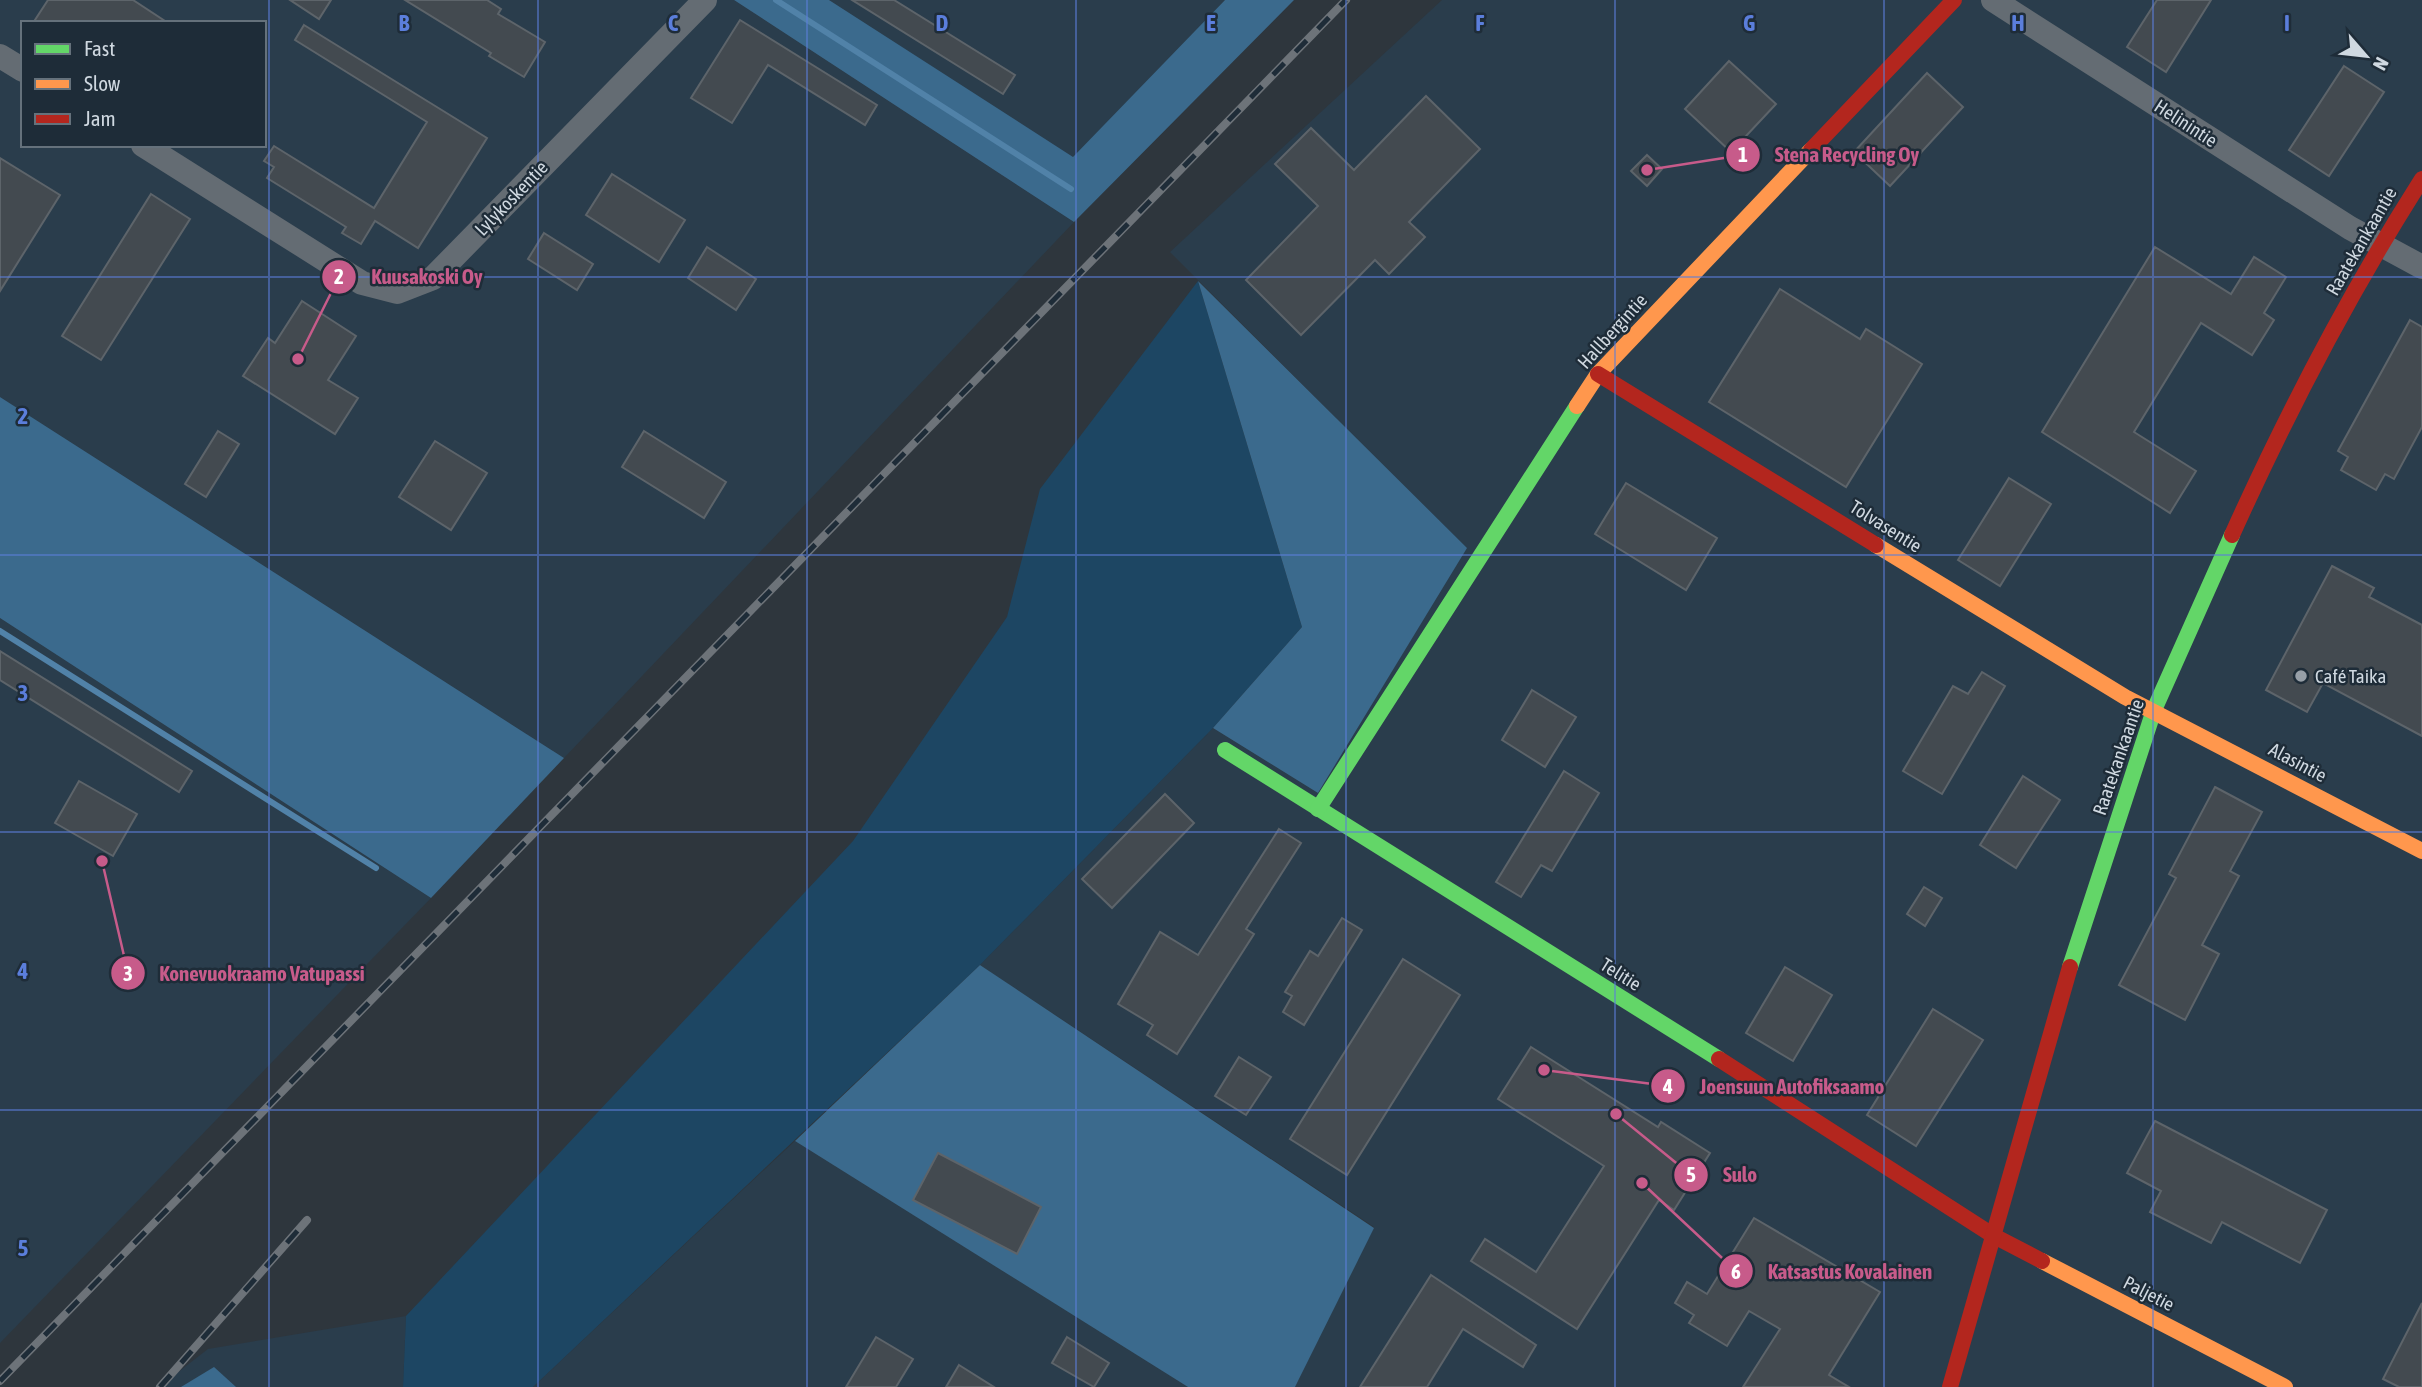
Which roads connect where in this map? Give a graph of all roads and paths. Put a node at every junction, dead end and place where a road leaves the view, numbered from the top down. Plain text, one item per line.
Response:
1 (705, 0) edge
2 (1954, 0) edge
3 (1993, 0) edge
4 (0, 56) edge
5 (21, 69) edge
6 (146, 147) edge
7 (2422, 179) edge
8 (2380, 245) junction
9 (2422, 267) edge
10 (1598, 374) junction
11 (2154, 710) junction
12 (1224, 750) dead end
13 (1318, 809) junction
14 (2422, 851) edge
15 (1994, 1236) junction
16 (1950, 1387) edge
17 (2285, 1387) edge

1 - 6 street, Lylykoskentie
2 - 10 street, Hallbergintie
3 - 8 street, Helinintie
4 - 5 street
7 - 8 street, Raatekankaantie
8 - 9 street, Helinintie
8 - 11 street, Raatekankaantie
10 - 11 street, Tolvasentie
10 - 13 street, Hallbergintie
11 - 14 street, Alasintie
11 - 15 street, Raatekankaantie
12 - 13 street, Telitie
13 - 15 street, Telitie
15 - 16 street, Raatekankaantie
15 - 17 street, Paljetie

